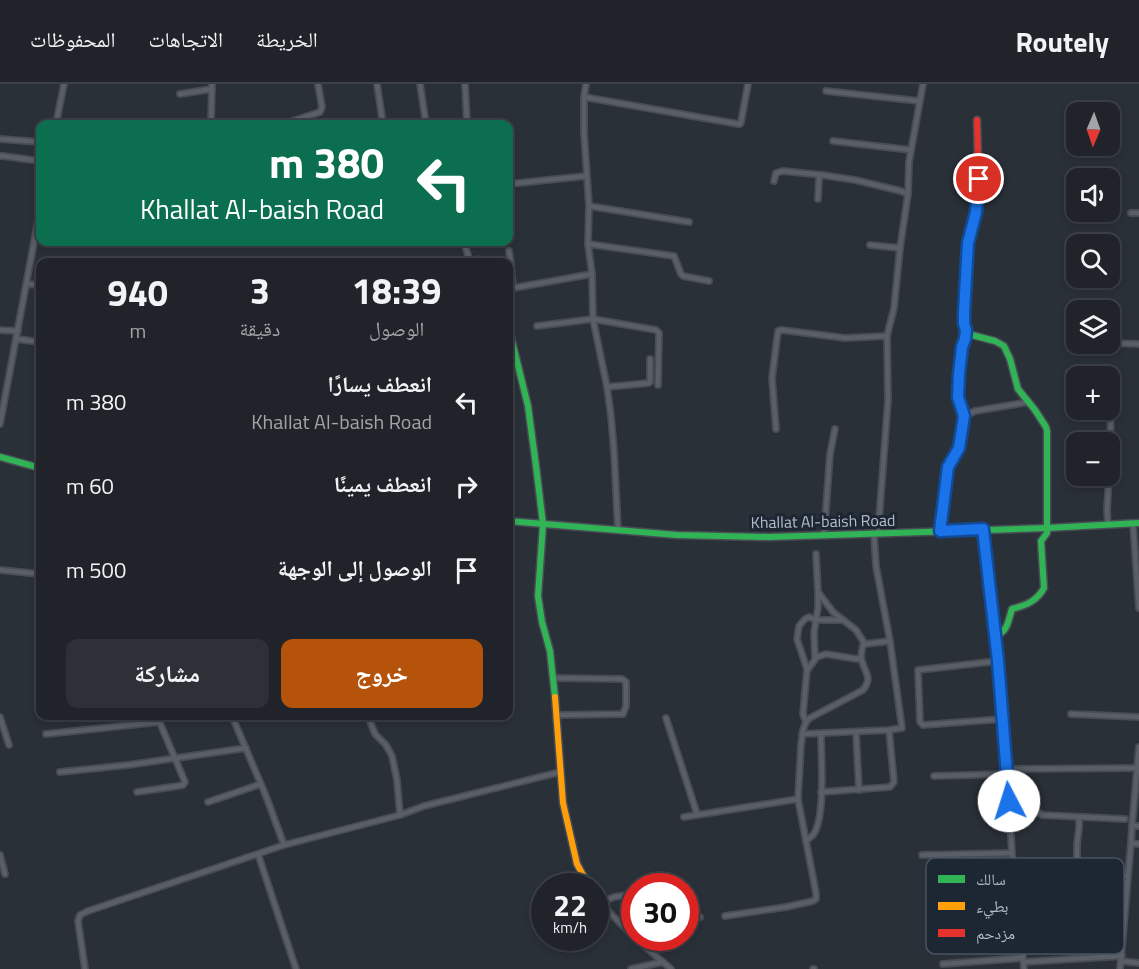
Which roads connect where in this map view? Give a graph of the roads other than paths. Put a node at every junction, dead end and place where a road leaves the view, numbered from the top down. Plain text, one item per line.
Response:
1 (64, 84) edge
2 (318, 84) edge
3 (377, 84) edge
4 (420, 84) edge
5 (465, 84) edge
6 (586, 84) edge
7 (748, 84) edge
8 (922, 84) edge
9 (212, 86) edge
10 (826, 91) dead end
11 (180, 94) dead end
12 (584, 97) junction
13 (919, 101) junction
14 (57, 120) edge
15 (211, 120) edge
16 (297, 120) edge
17 (382, 120) edge
18 (425, 120) edge
19 (467, 120) edge
20 (977, 120) dead end
21 (0, 139) edge
22 (833, 141) dead end
23 (36, 142) edge
24 (911, 150) junction
25 (0, 156) edge
26 (36, 160) edge
27 (822, 175) junction
28 (586, 176) junction
29 (774, 181) dead end
30 (513, 183) edge
31 (908, 194) junction
32 (818, 199) dead end
33 (589, 206) junction
34 (1131, 213) dead end
35 (1139, 213) edge
36 (689, 222) dead end
37 (36, 233) edge
38 (588, 244) junction
39 (870, 245) dead end
40 (900, 248) junction
41 (509, 251) dead end
42 (510, 258) edge
43 (592, 274) junction
44 (709, 281) dead end
45 (27, 284) junction
46 (36, 285) edge
47 (513, 289) edge
48 (593, 319) junction
49 (537, 326) dead end
50 (0, 330) edge
51 (966, 330) junction
52 (18, 331) junction
53 (887, 336) junction
54 (17, 339) junction
55 (36, 341) edge
56 (1120, 343) edge
57 (1139, 344) edge
58 (513, 345) edge
59 (650, 359) dead end
60 (658, 385) dead end
61 (607, 387) junction
62 (1029, 402) junction
63 (964, 416) junction
64 (0, 424) edge
65 (776, 429) dead end
66 (835, 429) dead end
67 (0, 457) edge
68 (36, 467) edge
69 (1108, 486) edge
70 (513, 521) edge
71 (543, 524) junction
72 (1136, 524) edge
73 (1108, 525) junction
74 (1047, 528) junction
75 (983, 529) junction
76 (618, 530) junction
77 (940, 531) junction
78 (876, 534) junction
79 (824, 535) junction
80 (816, 554) dead end
81 (0, 570) edge
82 (36, 574) edge
83 (818, 592) junction
84 (1139, 608) edge
85 (816, 620) junction
86 (843, 620) junction
87 (995, 636) junction
88 (890, 641) junction
89 (865, 644) junction
90 (861, 658) junction
91 (815, 659) junction
92 (998, 661) junction
93 (807, 669) junction
94 (553, 678) junction
95 (1071, 714) dead end
96 (557, 715) junction
97 (0, 717) edge
98 (1139, 717) edge
99 (666, 718) dead end
100 (1003, 719) junction
101 (234, 720) edge
102 (370, 720) edge
103 (160, 722) joint
104 (806, 722) junction
105 (889, 730) junction
106 (856, 732) junction
107 (46, 734) dead end
108 (802, 734) junction
109 (821, 734) junction
110 (9, 745) dead end
111 (1139, 747) edge
112 (246, 748) junction
113 (175, 758) junction
114 (1137, 768) junction
115 (1006, 771) junction
116 (60, 772) dead end
117 (560, 772) junction
118 (934, 776) dead end
119 (261, 784) junction
120 (1138, 784) edge
121 (1008, 788) junction
122 (859, 790) junction
123 (138, 792) dead end
124 (821, 792) junction
125 (798, 799) junction
126 (208, 802) dead end
127 (400, 814) junction
128 (697, 814) junction
129 (684, 817) dead end
130 (1079, 817) junction
131 (1125, 819) dead end
132 (1132, 826) junction
133 (1139, 826) edge
134 (806, 841) junction
135 (1131, 843) junction
136 (1139, 844) edge
137 (284, 845) junction
138 (1012, 853) junction
139 (258, 854) junction
140 (0, 855) edge
141 (922, 855) dead end
142 (1013, 858) edge
143 (1077, 858) edge
144 (582, 873) edge
145 (5, 874) dead end
146 (1124, 876) edge
147 (1128, 876) junction
148 (609, 912) edge
149 (725, 916) dead end
150 (1124, 923) edge
151 (621, 924) edge
152 (651, 951) edge
153 (1022, 954) edge
154 (1121, 954) edge
155 (1121, 958) junction
156 (1023, 960) junction
157 (663, 962) junction
158 (1139, 963) edge
159 (943, 964) dead end
160 (85, 969) edge
161 (296, 969) edge
162 (631, 969) edge
163 (671, 969) edge
164 (1024, 969) edge
165 (1120, 969) edge

1 - 14 street
2 - 16 street
3 - 17 street
4 - 18 street
5 - 19 street
6 - 12 street
7 - 12 street
8 - 13 street
9 - 11 street
9 - 15 street
10 - 13 street
12 - 28 street
13 - 24 street
20 - 51 street
21 - 23 street
22 - 24 street
24 - 31 street
25 - 26 street
27 - 29 street
27 - 31 street
27 - 32 street
28 - 30 street
28 - 33 street
31 - 40 street
33 - 36 street
33 - 38 street
34 - 35 street
37 - 45 street
38 - 43 street
38 - 44 street
39 - 40 street
40 - 53 street
41 - 42 street
43 - 47 street
43 - 48 street
45 - 46 street
45 - 52 street
48 - 49 street
48 - 60 street
48 - 61 street
50 - 52 street
51 - 62 street
51 - 63 street
52 - 54 street
53 - 65 street
53 - 78 street
54 - 55 street
54 - 64 street
56 - 57 street
58 - 71 street
59 - 61 street
61 - 76 street
62 - 63 street
62 - 74 street
63 - 77 street
66 - 79 street
67 - 68 street
69 - 73 street
70 - 71 street, Khallat Al-baish Road
71 - 76 street, Khallat Al-baish Road
71 - 94 street
72 - 73 street, Khallat Al-baish Road
72 - 84 street
73 - 74 street, Khallat Al-baish Road
74 - 75 street, Khallat Al-baish Road
74 - 87 street
75 - 77 street, Khallat Al-baish Road
75 - 87 street
76 - 79 street, Khallat Al-baish Road
77 - 78 street, Khallat Al-baish Road
78 - 79 street, Khallat Al-baish Road
78 - 88 street
80 - 83 street
81 - 82 street
83 - 85 street
83 - 86 street
85 - 86 street
85 - 91 street
85 - 93 street
86 - 89 street
87 - 92 street
88 - 89 street
88 - 105 street
89 - 90 street
90 - 91 street
90 - 104 street
91 - 93 street
92 - 100 street
92 - 100 street
93 - 104 street
94 - 96 street
94 - 96 street
95 - 98 street
96 - 117 street
97 - 110 street
99 - 128 street
100 - 115 street
101 - 112 street
102 - 127 street
103 - 107 street
103 - 113 street
104 - 108 street
105 - 106 street
105 - 122 street
106 - 109 street
106 - 122 street
108 - 109 street
108 - 125 street
109 - 124 street
111 - 114 street
112 - 113 street
112 - 119 street
113 - 116 street
113 - 123 street
114 - 115 street
114 - 120 street
115 - 118 street
115 - 121 street
117 - 127 street
117 - 144 street
119 - 126 street
119 - 137 street
120 - 132 street
121 - 130 street
121 - 138 street
122 - 124 street
124 - 134 street
125 - 128 street
125 - 134 street
127 - 137 street
128 - 129 street
130 - 131 street
130 - 143 street
132 - 133 street
132 - 135 street
134 - 149 street
135 - 136 street
135 - 147 street
137 - 139 street
138 - 141 street
138 - 142 street
139 - 160 street
139 - 161 street
140 - 145 street
146 - 147 street
147 - 150 street
148 - 151 street
152 - 157 street
153 - 156 street
154 - 155 street
155 - 156 street
155 - 158 street
155 - 165 street
156 - 159 street
156 - 164 street
157 - 162 street
157 - 163 street

